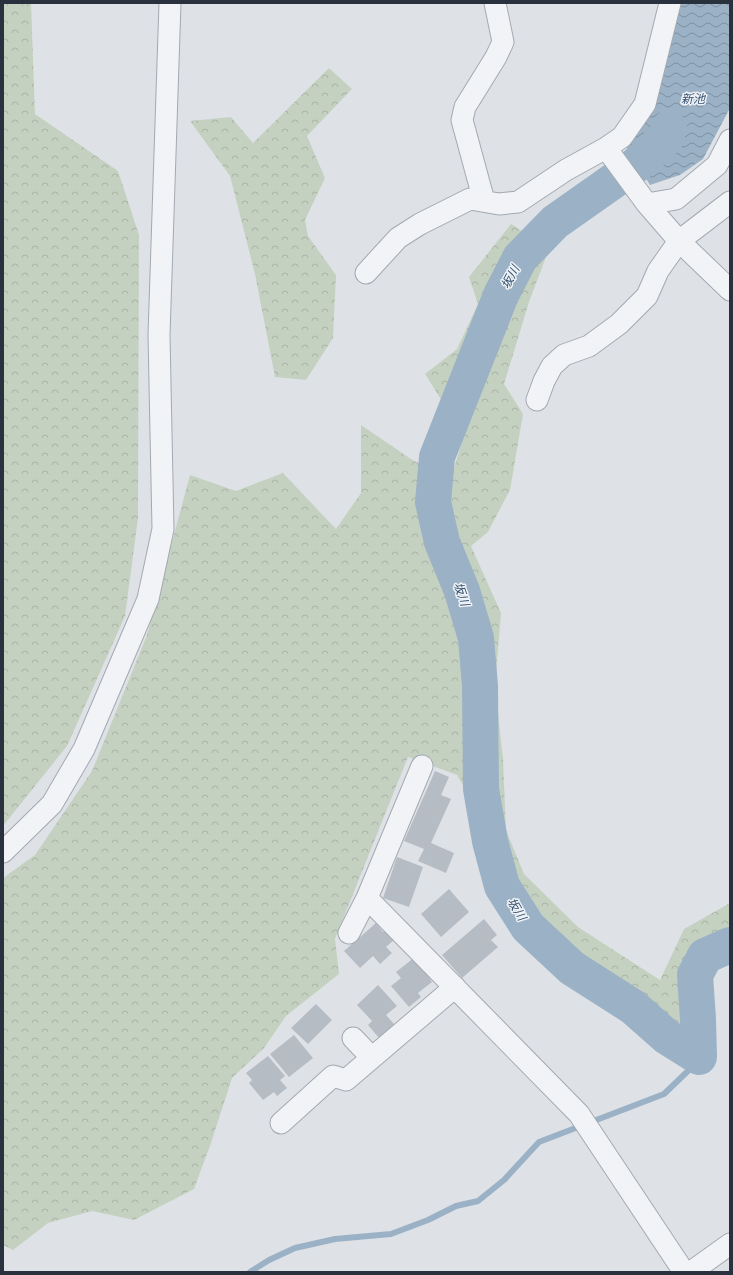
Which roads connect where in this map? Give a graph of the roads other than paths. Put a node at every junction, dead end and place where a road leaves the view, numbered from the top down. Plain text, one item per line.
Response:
1 (170, 3) edge
2 (495, 3) edge
3 (670, 3) edge
4 (730, 140) edge
5 (607, 150) junction
6 (643, 199) junction
7 (484, 202) junction
8 (730, 202) edge
9 (679, 242) junction
10 (366, 273) dead end
11 (730, 290) edge
12 (537, 400) dead end
13 (422, 766) dead end
14 (3, 852) edge
15 (367, 898) junction
16 (349, 933) dead end
17 (455, 987) junction
18 (353, 1038) dead end
19 (372, 1058) junction
20 (281, 1123) dead end
21 (730, 1244) edge
22 (684, 1272) edge
23 (691, 1272) edge

1 - 14 street
2 - 7 street
3 - 5 street
4 - 6 street
5 - 6 street
5 - 7 street
6 - 9 street
7 - 10 street
8 - 9 street
9 - 11 street
9 - 12 street
13 - 15 street
15 - 16 street
15 - 17 street
17 - 19 street
17 - 22 street
18 - 19 street
19 - 20 street
21 - 23 street

